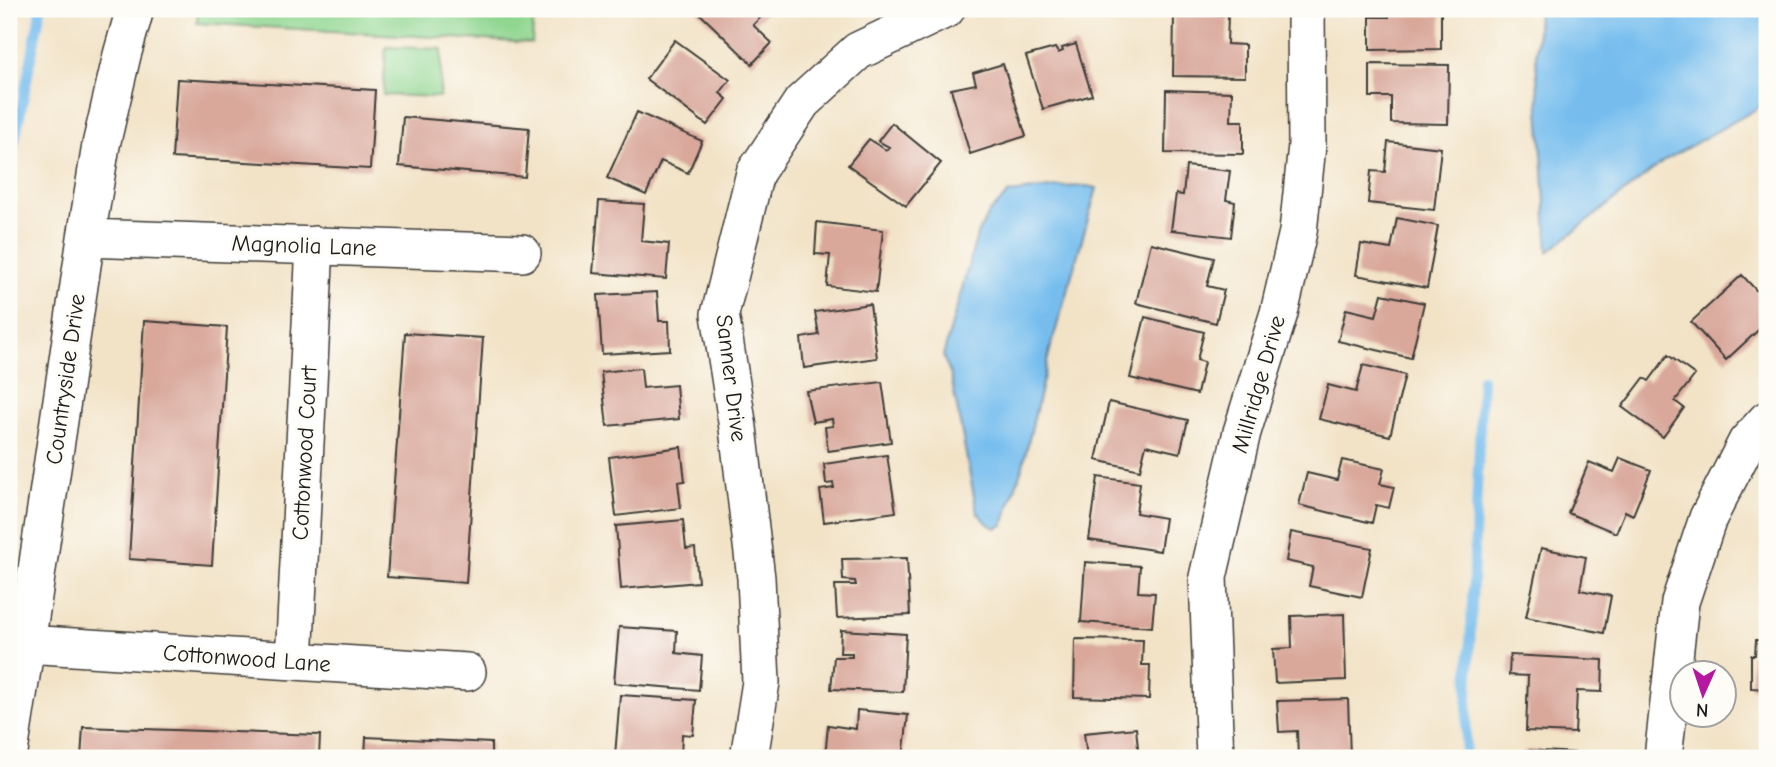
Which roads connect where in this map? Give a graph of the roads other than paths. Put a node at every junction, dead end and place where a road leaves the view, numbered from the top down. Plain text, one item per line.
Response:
1 (135, 9) edge
2 (946, 9) edge
3 (1306, 9) edge
4 (86, 238) junction
5 (315, 245) junction
6 (522, 253) dead end
7 (1767, 420) edge
8 (26, 644) junction
9 (294, 661) junction
10 (467, 672) dead end
11 (9, 752) edge
12 (749, 758) edge
13 (1215, 758) edge
14 (1663, 758) edge

1 - 4 street, Countryside Drive
2 - 12 street, Sanner Drive
3 - 13 street, Millridge Drive
4 - 5 street, Magnolia Lane
4 - 8 street, Countryside Drive
5 - 6 street, Magnolia Lane
5 - 9 street, Cottonwood Court
7 - 14 street
8 - 9 street, Cottonwood Lane
8 - 11 street, Countryside Drive
9 - 10 street, Cottonwood Lane

